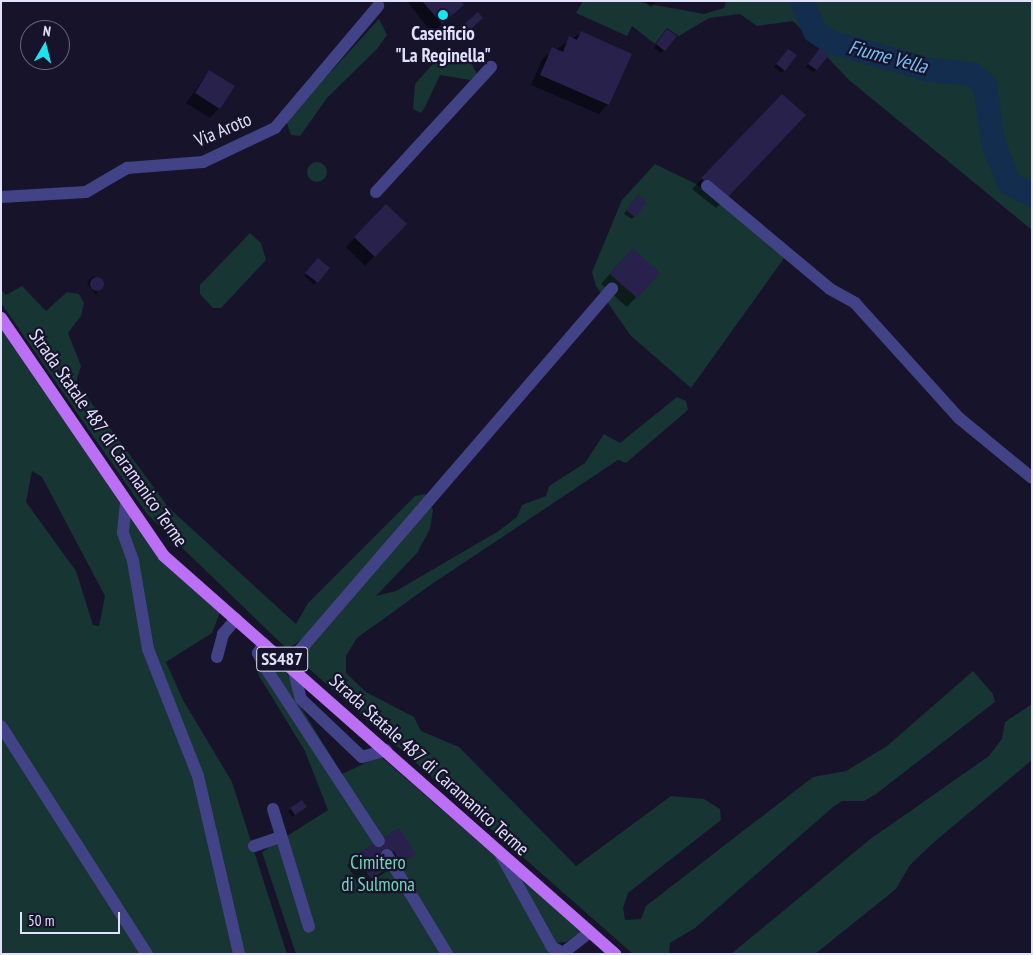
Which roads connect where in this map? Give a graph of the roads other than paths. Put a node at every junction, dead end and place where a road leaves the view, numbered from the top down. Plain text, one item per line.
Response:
1 (378, 6) dead end
2 (491, 67) dead end
3 (707, 186) dead end
4 (376, 192) dead end
5 (1, 197) edge
6 (612, 289) dead end
7 (1, 318) edge
8 (1032, 478) edge
9 (126, 502) junction
10 (236, 619) junction
11 (264, 644) junction
12 (217, 657) dead end
13 (291, 666) junction
14 (1, 726) edge
15 (386, 750) junction
16 (273, 809) dead end
17 (280, 837) junction
18 (379, 841) dead end
19 (254, 846) dead end
20 (387, 855) dead end
21 (501, 855) junction
22 (309, 927) dead end
23 (590, 932) junction
24 (563, 953) edge
25 (147, 954) edge
26 (239, 954) edge
27 (447, 954) edge
28 (615, 954) edge

1 - 5 street, Via Aroto
2 - 4 street
3 - 8 street
6 - 13 street
7 - 9 main road, Strada Statale 487 di Caramanico Terme / SS487
9 - 10 main road, Strada Statale 487 di Caramanico Terme / SS487
9 - 26 street
10 - 11 main road, Strada Statale 487 di Caramanico Terme / SS487
10 - 12 street
11 - 13 main road, Strada Statale 487 di Caramanico Terme / SS487
11 - 18 street
13 - 15 main road, Strada Statale 487 di Caramanico Terme / SS487
13 - 15 street
14 - 25 street
15 - 21 main road, Strada Statale 487 di Caramanico Terme / SS487
16 - 17 street
17 - 19 street
17 - 22 street
20 - 27 street
21 - 23 main road, Strada Statale 487 di Caramanico Terme / SS487
21 - 24 street
23 - 24 street
23 - 28 main road, Strada Statale 487 di Caramanico Terme / SS487

